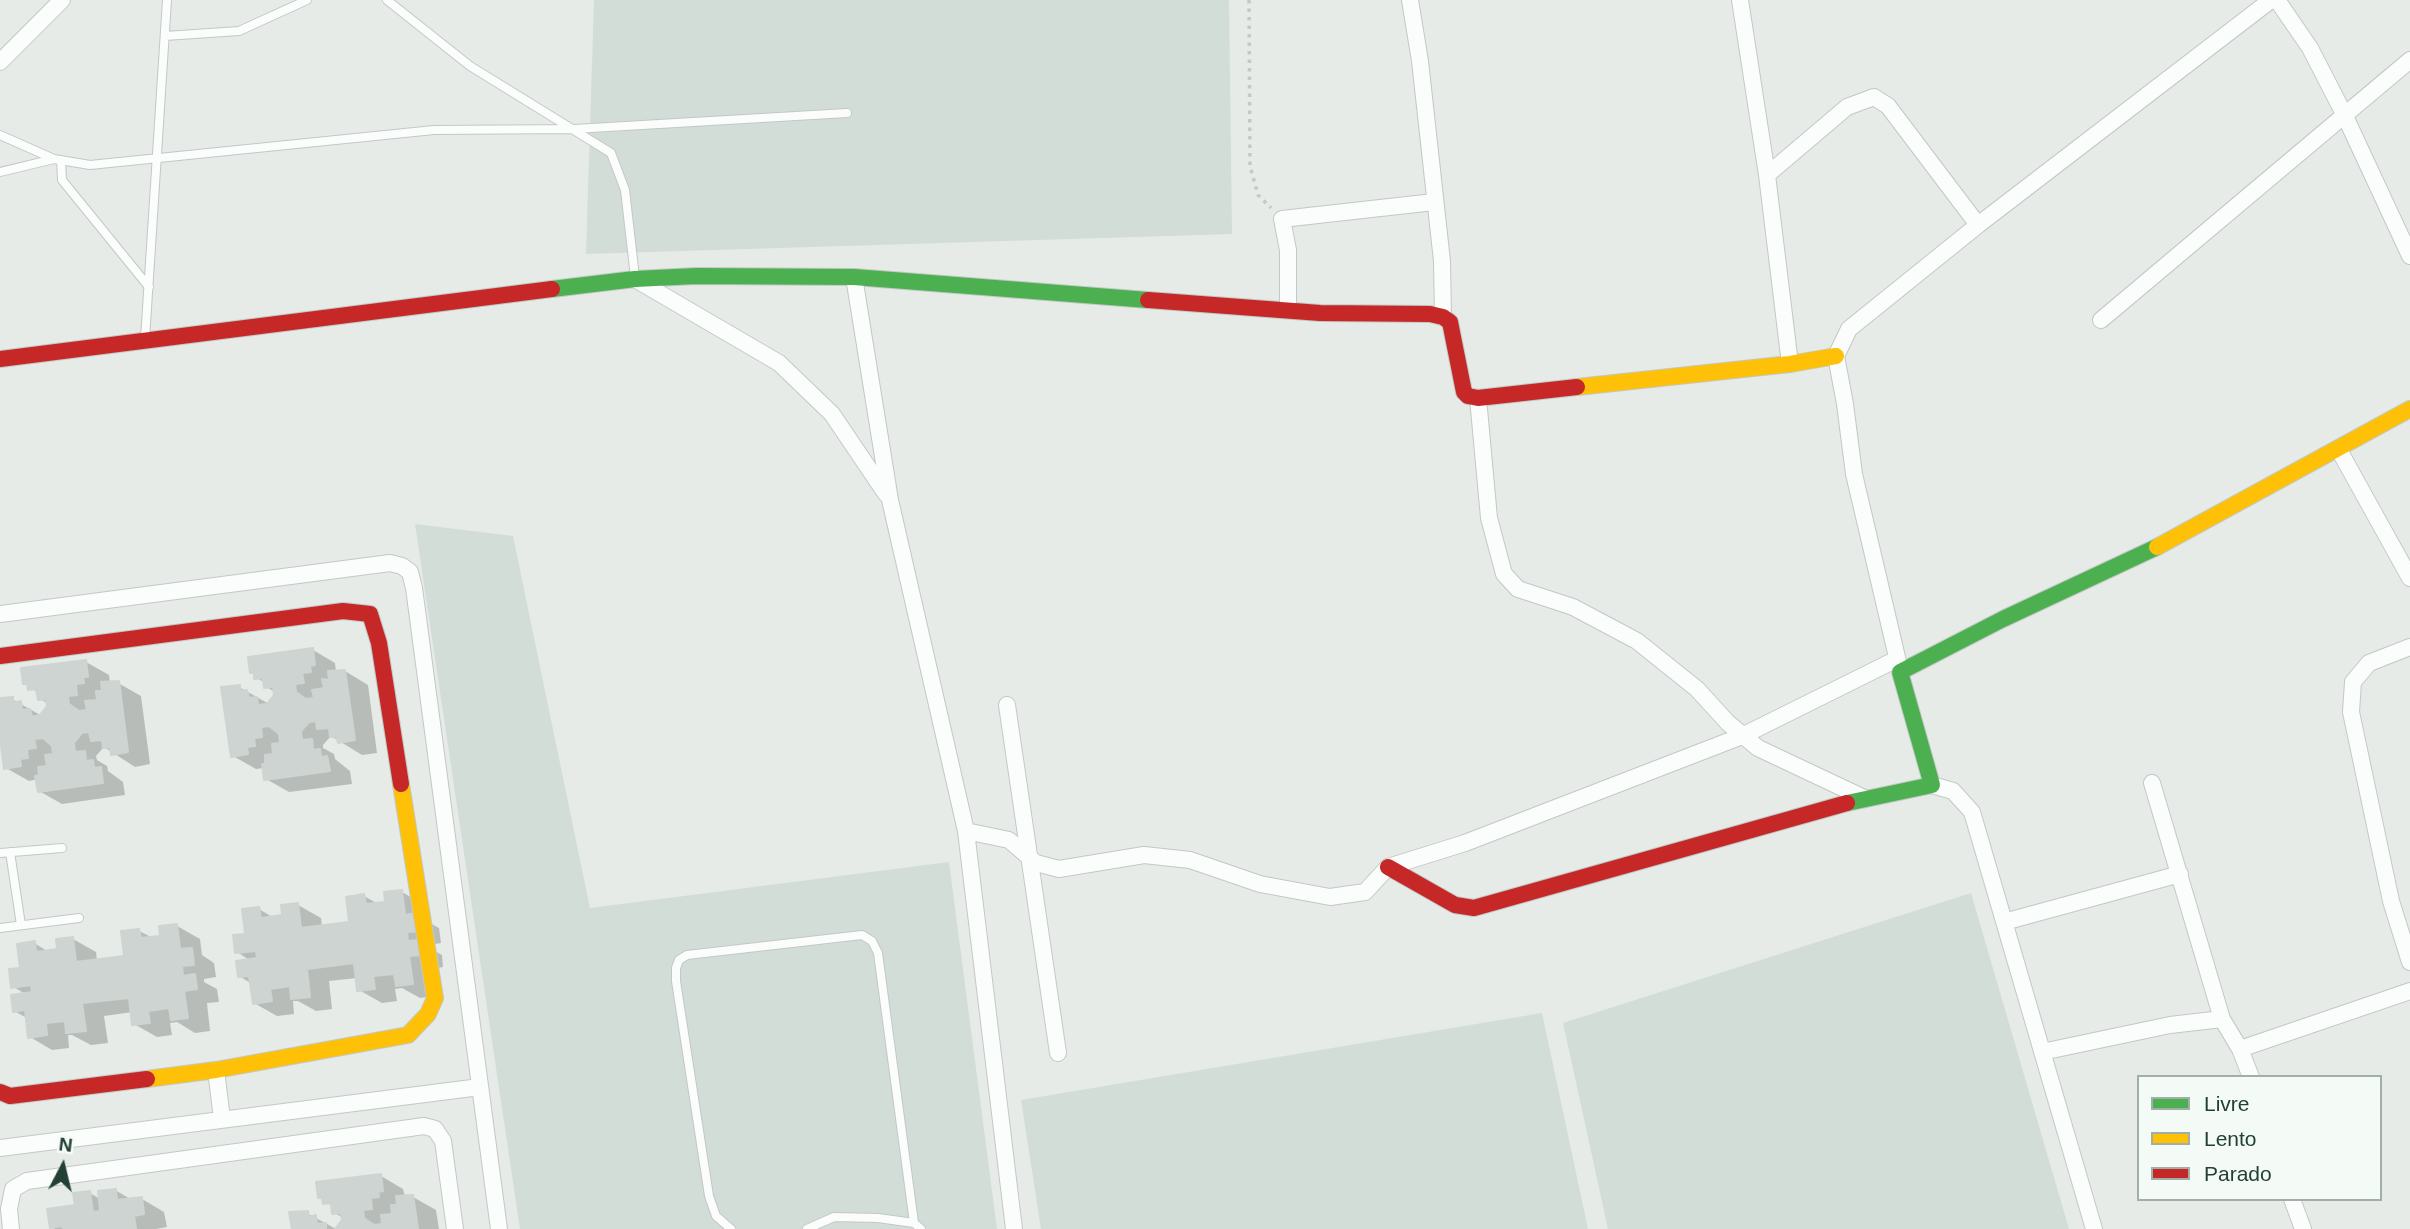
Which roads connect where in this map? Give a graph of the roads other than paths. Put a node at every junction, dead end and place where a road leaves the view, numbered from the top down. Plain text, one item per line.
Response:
1 (62, 0) edge
2 (167, 0) edge
3 (307, 0) edge
4 (387, 0) edge
5 (1410, 0) edge
6 (1740, 0) edge
7 (2271, 0) edge
8 (2277, 0) edge
9 (165, 36) junction
10 (2410, 60) edge
11 (0, 62) edge
12 (847, 113) dead end
13 (2344, 114) junction
14 (574, 129) junction
15 (0, 135) edge
16 (158, 157) junction
17 (57, 160) junction
18 (0, 172) edge
19 (1767, 175) junction
20 (1434, 202) junction
21 (1978, 225) junction
22 (2410, 256) edge
23 (854, 276) junction
24 (635, 279) junction
25 (149, 287) junction
26 (1288, 309) junction
27 (1443, 317) junction
28 (2101, 320) dead end
29 (145, 341) junction
30 (1836, 356) junction
31 (0, 359) edge
32 (1790, 364) junction
33 (1478, 398) junction
34 (2410, 409) edge
35 (2339, 450) junction
36 (890, 500) junction
37 (2410, 578) edge
38 (0, 614) edge
39 (2410, 647) edge
40 (0, 656) edge
41 (1899, 665) junction
42 (1007, 705) dead end
43 (1742, 736) junction
44 (2152, 783) dead end
45 (1932, 785) junction
46 (1864, 798) junction
47 (966, 831) junction
48 (62, 848) dead end
49 (10, 852) junction
50 (0, 853) edge
51 (1029, 856) junction
52 (1388, 867) junction
53 (2180, 874) junction
54 (79, 918) dead end
55 (2004, 922) junction
56 (21, 925) junction
57 (0, 928) edge
58 (2410, 962) edge
59 (2410, 991) edge
60 (2222, 1019) junction
61 (2240, 1049) junction
62 (2042, 1052) junction
63 (1058, 1053) dead end
64 (216, 1070) junction
65 (2250, 1075) edge
66 (480, 1087) junction
67 (0, 1092) edge
68 (222, 1119) junction
69 (0, 1148) edge
70 (2293, 1201) edge
71 (914, 1223) junction
72 (11, 1229) edge
73 (455, 1229) edge
74 (499, 1229) edge
75 (731, 1229) edge
76 (807, 1229) edge
77 (921, 1229) edge
78 (1014, 1229) edge
79 (2094, 1229) edge
80 (2303, 1229) edge

1 - 11 street
2 - 9 lane
3 - 9 lane
4 - 14 lane
5 - 20 street
6 - 19 street
7 - 21 street
8 - 13 street
9 - 16 lane
10 - 13 street
12 - 14 lane
13 - 22 street
13 - 28 street
14 - 16 lane
14 - 24 lane
15 - 17 lane
16 - 17 lane
16 - 25 lane
17 - 18 lane
17 - 25 lane
19 - 21 street
19 - 32 street
20 - 26 street
20 - 27 street
21 - 30 street
23 - 24 street
23 - 26 street
23 - 36 street
24 - 29 street
24 - 36 street
25 - 29 lane
26 - 27 street
27 - 33 street
29 - 31 street
30 - 32 street
30 - 41 street
32 - 33 street
33 - 43 street
34 - 35 street
35 - 37 street
35 - 41 street
36 - 47 street
38 - 66 street
39 - 58 street
40 - 64 street
41 - 43 street
41 - 45 street
42 - 51 street
43 - 46 street
43 - 52 street
44 - 53 street
45 - 46 street
45 - 55 street
46 - 52 street
47 - 51 street
47 - 78 street
48 - 49 lane
49 - 50 lane
49 - 56 lane
51 - 52 street
51 - 63 street
53 - 55 street
53 - 60 street
54 - 56 lane
55 - 62 street
56 - 57 lane
59 - 61 street
60 - 61 street
60 - 62 street
61 - 65 street
62 - 79 street
64 - 67 street
64 - 68 street
66 - 68 street
66 - 74 street
68 - 69 street
70 - 80 street
71 - 75 lane
71 - 76 lane
71 - 77 lane
72 - 73 street

